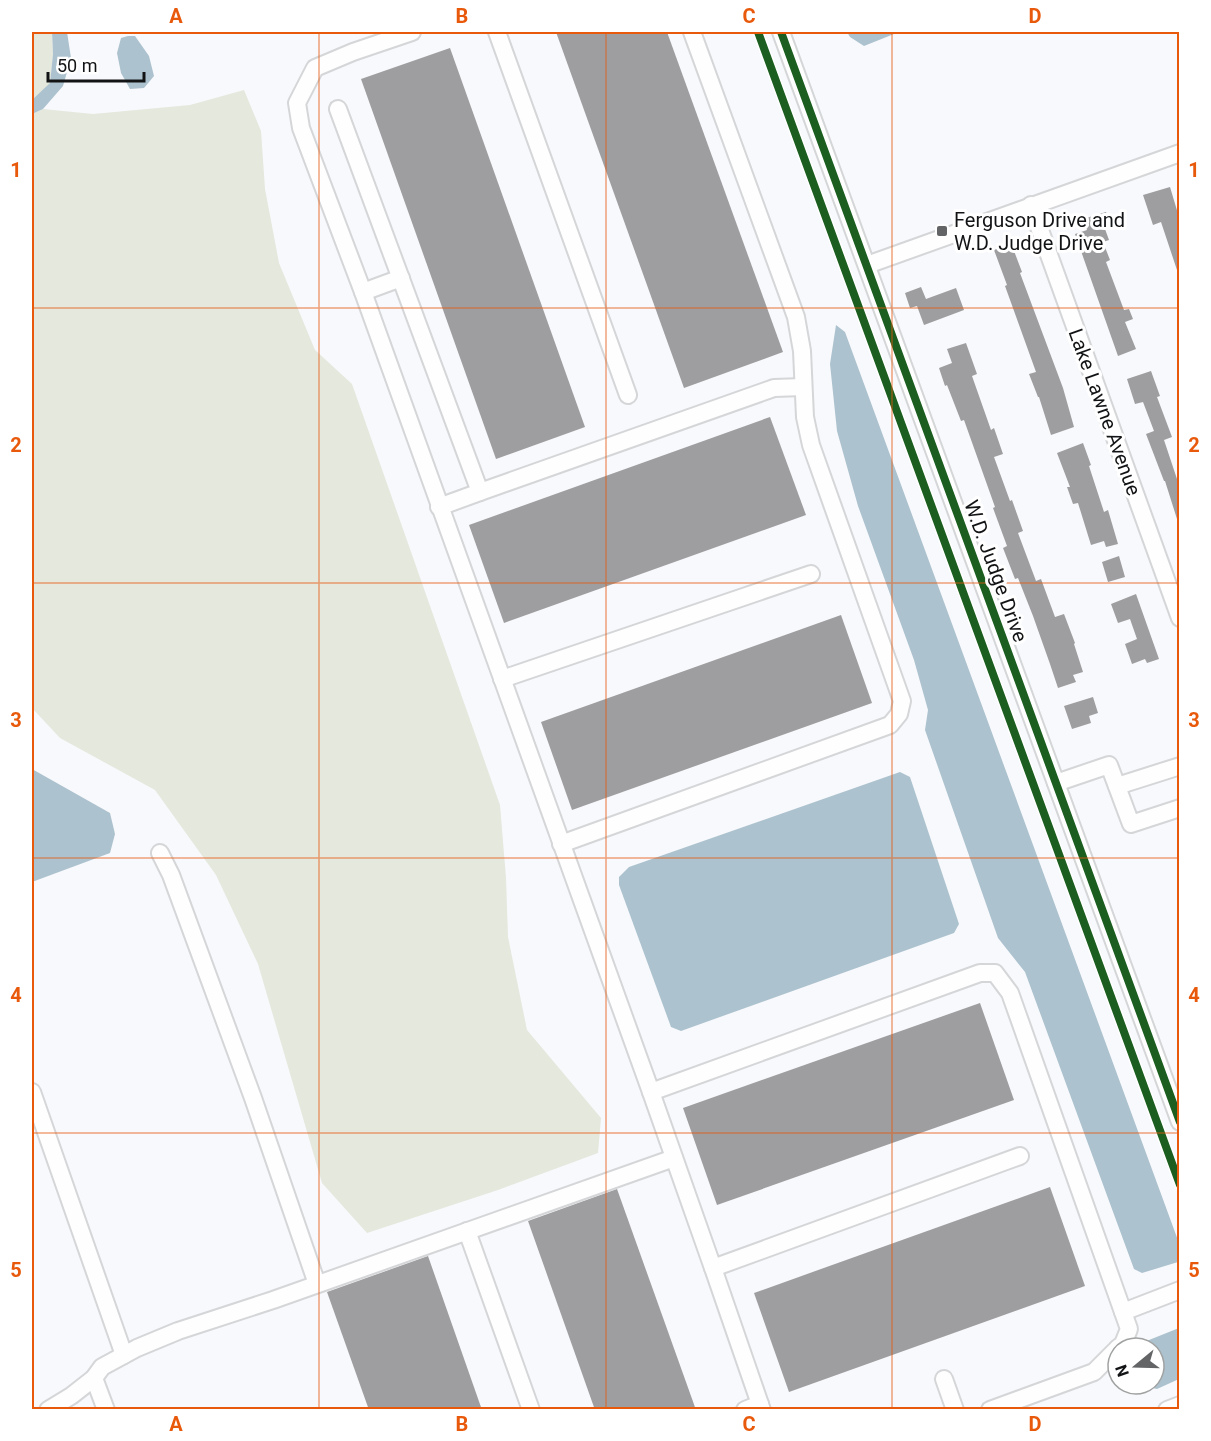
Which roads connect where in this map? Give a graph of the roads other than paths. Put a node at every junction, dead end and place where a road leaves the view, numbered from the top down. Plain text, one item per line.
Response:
1 (412, 32) edge
2 (497, 32) edge
3 (692, 32) edge
4 (782, 32) edge
5 (338, 109) dead end
6 (1179, 153) edge
7 (1031, 205) junction
8 (867, 265) junction
9 (400, 278) junction
10 (363, 292) junction
11 (803, 387) junction
12 (628, 396) dead end
13 (480, 492) junction
14 (439, 507) junction
15 (811, 574) dead end
16 (1179, 618) edge
17 (502, 679) junction
18 (1179, 766) edge
19 (1056, 783) junction
20 (1117, 786) junction
21 (1179, 808) edge
22 (561, 844) junction
23 (160, 853) dead end
24 (1172, 1080) edge
25 (32, 1092) edge
26 (651, 1092) junction
27 (1179, 1122) edge
28 (1020, 1156) dead end
29 (674, 1158) junction
30 (467, 1231) junction
31 (713, 1268) junction
32 (317, 1284) junction
33 (1179, 1290) edge
34 (1123, 1312) junction
35 (1126, 1336) edge
36 (124, 1355) junction
37 (1106, 1360) edge
38 (94, 1378) junction
39 (944, 1379) dead end
40 (1179, 1405) edge
41 (756, 1408) edge
42 (48, 1410) edge
43 (106, 1410) edge
44 (531, 1410) edge
45 (955, 1410) edge
46 (990, 1410) edge
47 (1167, 1410) edge

1 - 10 street
2 - 12 street
3 - 11 street
4 - 8 street, W.D. Judge Drive
5 - 9 street
6 - 7 street
7 - 8 street
7 - 16 street, Lake Lawne Avenue
8 - 19 street, W.D. Judge Drive
9 - 10 street
9 - 13 street
10 - 14 street
11 - 13 street
11 - 22 street
13 - 14 street
14 - 17 street
15 - 17 street
17 - 22 street
18 - 20 street
19 - 20 street
19 - 24 street, W.D. Judge Drive
20 - 21 street
22 - 26 street
23 - 32 street
24 - 27 street, W.D. Judge Drive
25 - 36 street
26 - 29 street
26 - 34 street
28 - 31 street
29 - 30 street
29 - 31 street
30 - 32 street
30 - 44 street
31 - 41 street
32 - 36 street
33 - 34 street
34 - 35 street
36 - 38 street
37 - 46 street
38 - 42 street
38 - 43 street
39 - 45 street
40 - 47 street

